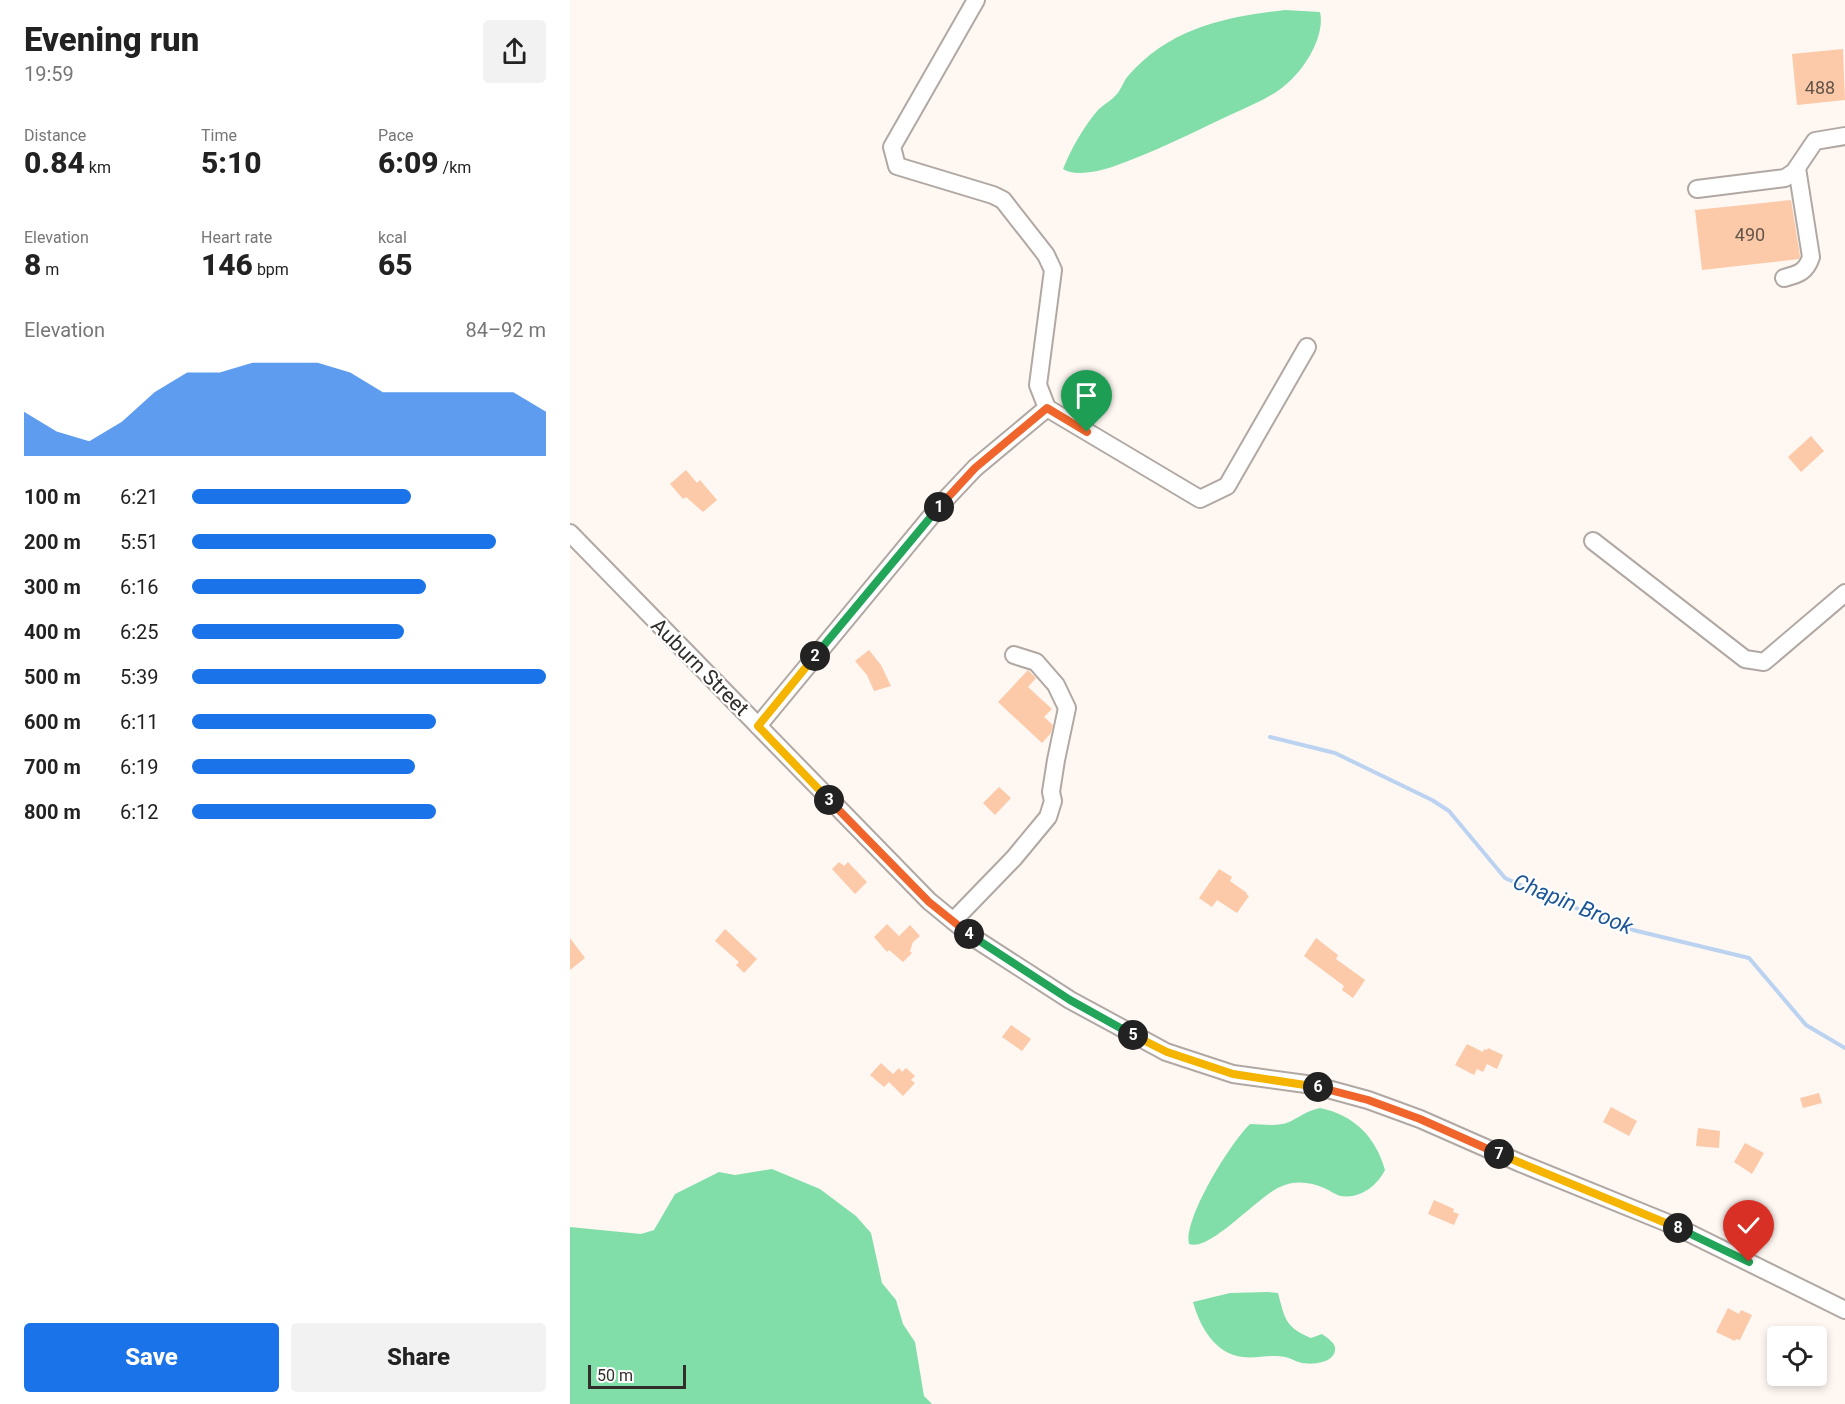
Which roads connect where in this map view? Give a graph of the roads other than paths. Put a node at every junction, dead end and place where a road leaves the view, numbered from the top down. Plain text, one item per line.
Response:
1 (976, 0) edge
2 (1845, 136) edge
3 (1797, 168) junction
4 (1697, 189) dead end
5 (1784, 278) dead end
6 (1307, 347) dead end
7 (1047, 408) junction
8 (570, 533) edge
9 (1593, 541) dead end
10 (1845, 593) edge
11 (1014, 655) dead end
12 (758, 726) junction
13 (953, 921) junction
14 (1845, 1310) edge

1 - 7 street
2 - 3 street
3 - 4 street
3 - 5 street
6 - 7 street
7 - 12 street
8 - 12 street, Auburn Street
9 - 10 street
11 - 13 street
12 - 13 street, Auburn Street
13 - 14 street, Auburn Street

